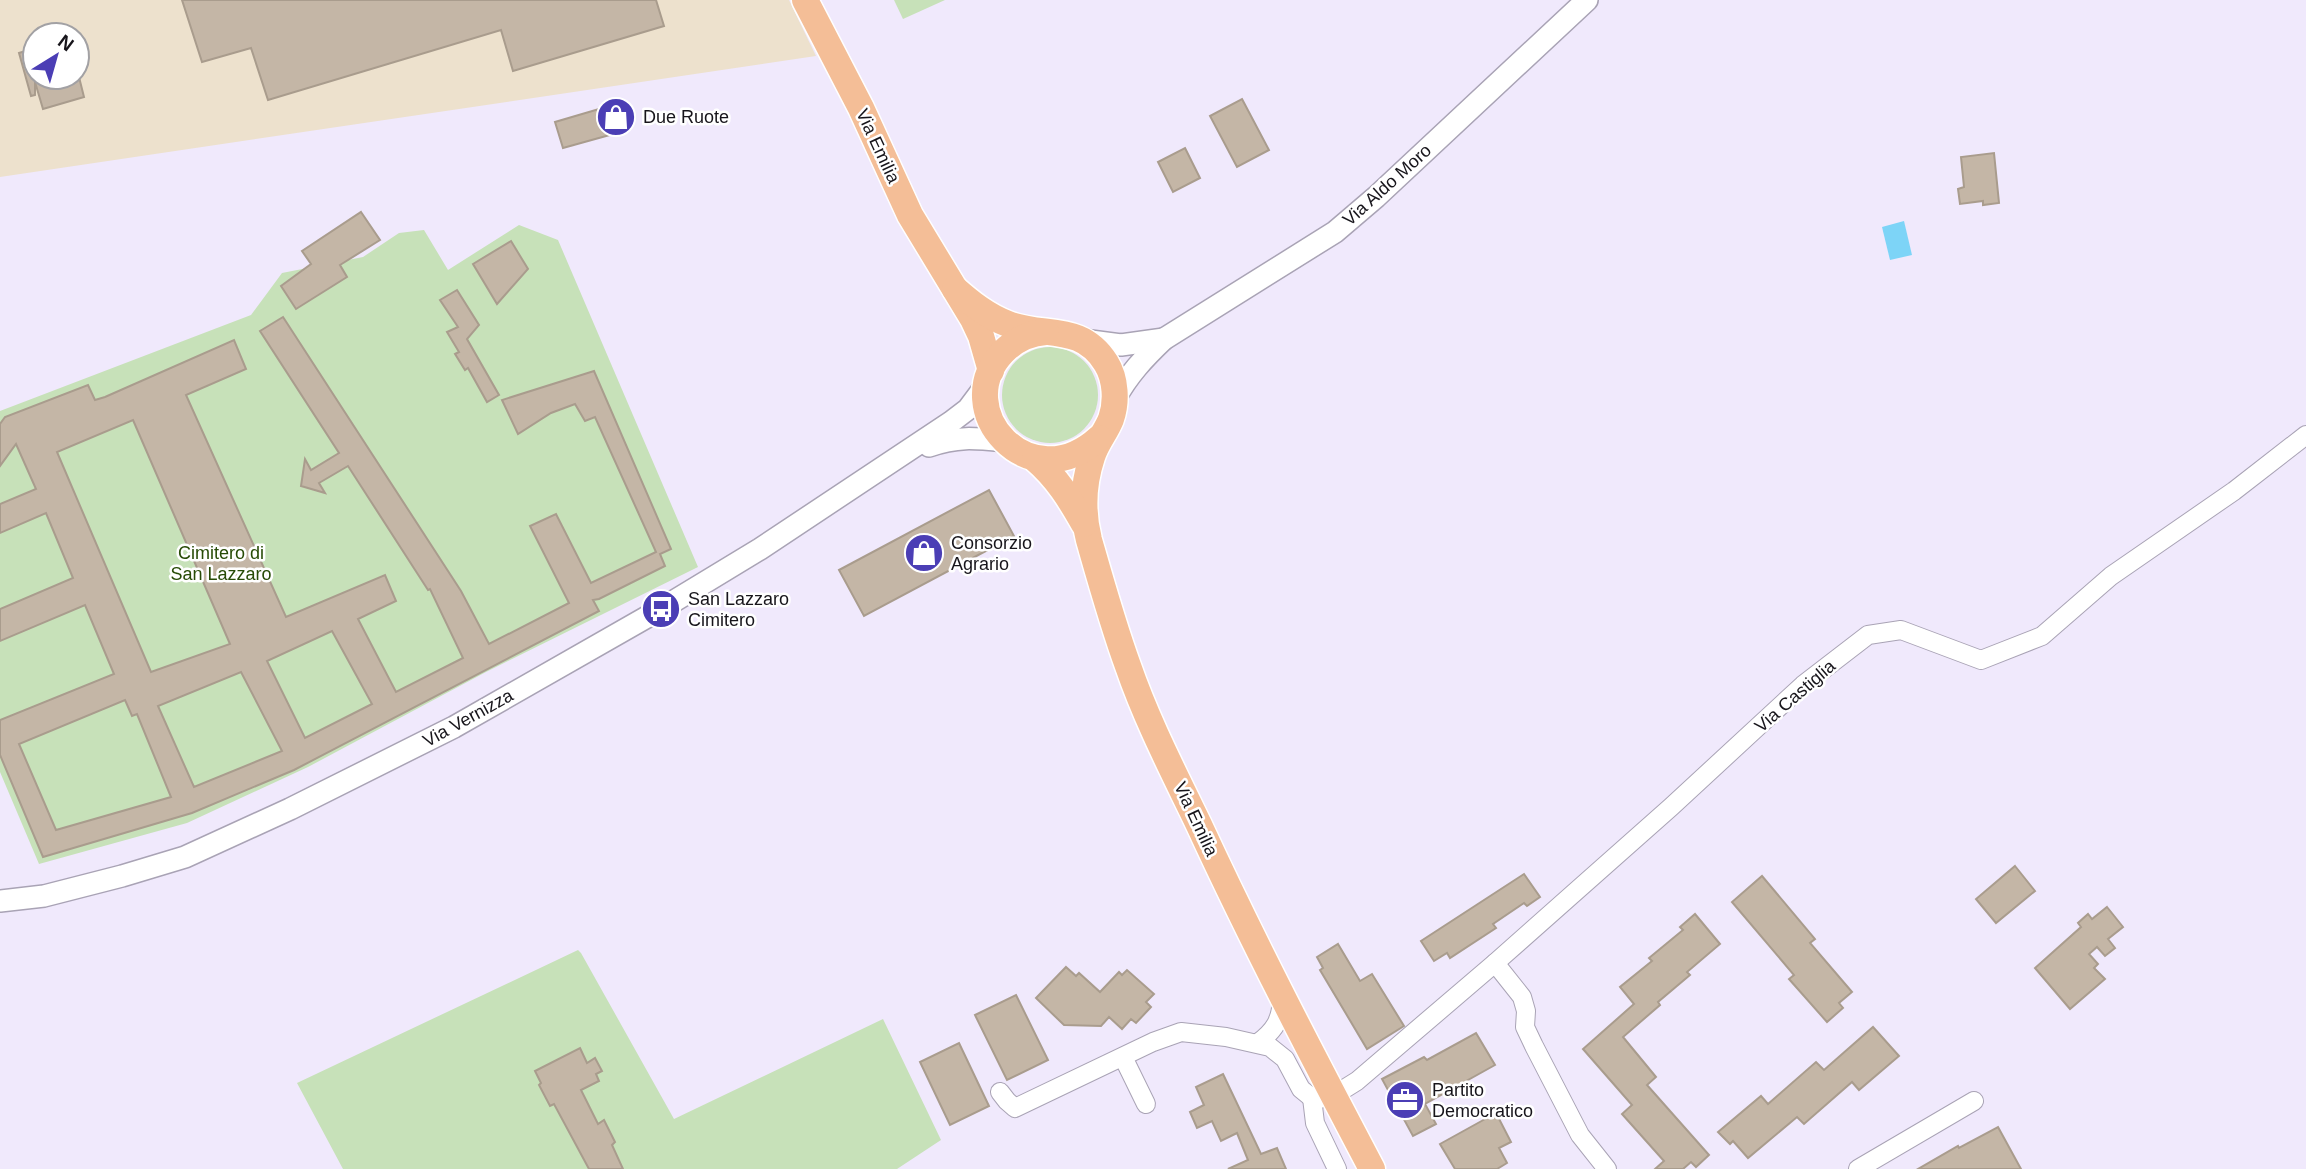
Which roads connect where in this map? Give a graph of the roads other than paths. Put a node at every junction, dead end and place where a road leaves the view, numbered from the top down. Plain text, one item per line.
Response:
1 (805, 0) edge
2 (1587, 0) edge
3 (955, 289) junction
4 (1052, 331) junction
5 (1083, 340) junction
6 (1164, 340) junction
7 (988, 378) junction
8 (1115, 399) junction
9 (2306, 435) edge
10 (1099, 438) junction
11 (1004, 441) junction
12 (900, 456) junction
13 (1035, 459) junction
14 (1087, 530) junction
15 (0, 901) edge
16 (1495, 963) junction
17 (1282, 999) junction
18 (1258, 1043) junction
19 (1123, 1057) junction
20 (1000, 1092) dead end
21 (1322, 1097) junction
22 (1974, 1101) dead end
23 (1146, 1104) dead end
24 (1337, 1169) edge
25 (1376, 1169) edge
26 (1607, 1169) edge
27 (1858, 1169) edge

1 - 3 main road, Via Emilia
2 - 6 street, Via Aldo Moro
3 - 4 main road, Via Emilia
3 - 7 main road, Via Emilia
4 - 5 main road, Via Emilia
4 - 7 main road
5 - 6 street, Via Aldo Moro
5 - 8 main road, Via Emilia
6 - 8 street, Via Aldo Moro
7 - 11 main road, Via Emilia
7 - 12 street, Via Vernizza
8 - 10 main road, Via Emilia
9 - 16 street, Via Castiglia
10 - 13 main road
10 - 14 main road, Via Emilia
11 - 12 street, Via Vernizza
11 - 13 main road, Via Emilia
12 - 15 street, Via Vernizza
13 - 14 main road, Via Emilia
14 - 17 main road, Via Emilia
16 - 21 street, Via Castiglia
16 - 26 street
17 - 18 street
17 - 21 main road, Via Emilia
18 - 19 street, Via Emilia
18 - 21 street, Via Emilia
19 - 20 street, Via Emilia
19 - 23 street
21 - 24 street, Via Emilia
21 - 25 main road, Via Emilia
22 - 27 street

